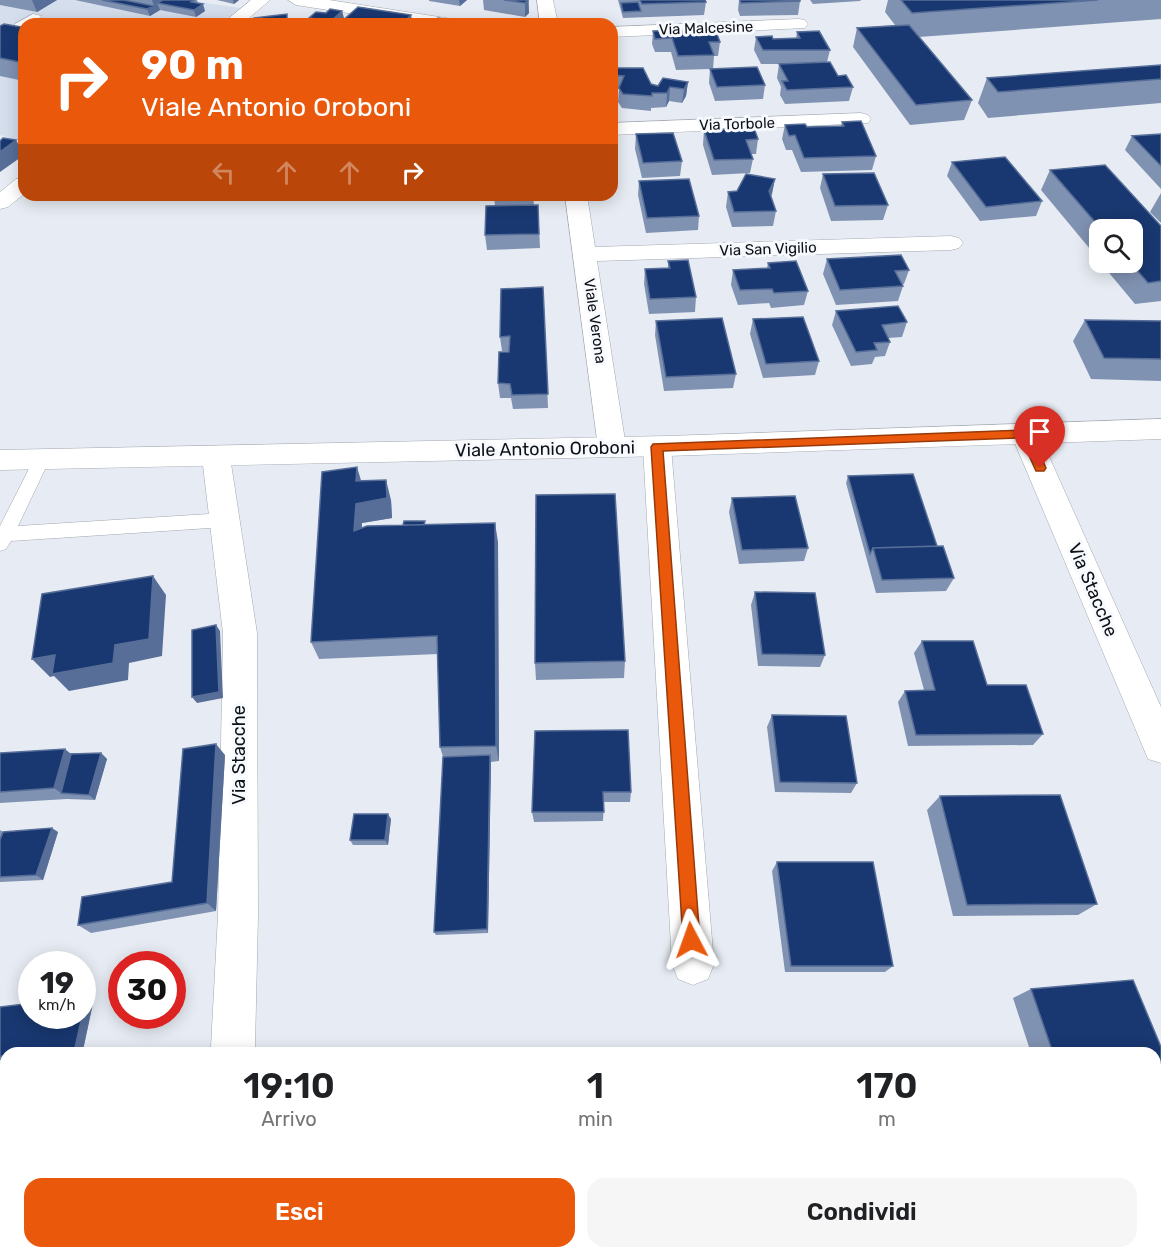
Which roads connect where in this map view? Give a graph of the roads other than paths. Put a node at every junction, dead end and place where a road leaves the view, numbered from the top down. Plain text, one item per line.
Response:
1 (262, 0) edge
2 (296, 0) edge
3 (545, 0) edge
4 (37, 16) dead end
5 (33, 18) edge
6 (239, 18) edge
7 (414, 18) edge
8 (548, 18) edge
9 (799, 24) dead end
10 (618, 32) edge
11 (861, 119) edge
12 (618, 129) edge
13 (18, 188) edge
14 (577, 201) edge
15 (0, 202) edge
16 (951, 243) dead end
17 (586, 254) junction
18 (1161, 429) edge
19 (1025, 434) junction
20 (612, 447) junction
21 (657, 447) junction
22 (216, 457) junction
23 (0, 460) edge
24 (41, 460) junction
25 (225, 520) junction
26 (3, 539) edge
27 (1161, 747) edge
28 (693, 964) dead end
29 (233, 1047) edge

1 - 6 street
2 - 7 street
3 - 8 street
4 - 5 lane
9 - 10 street, Via Malcesine
11 - 12 street, Via Torbole
13 - 15 street
14 - 17 street, Viale Verona
16 - 17 street, Via San Vigilio
17 - 20 street, Viale Verona
18 - 19 street, Viale Antonio Oroboni
19 - 21 street, Viale Antonio Oroboni
19 - 27 street, Via Stacche
20 - 21 street, Viale Antonio Oroboni
20 - 22 street, Viale Antonio Oroboni
21 - 28 street
22 - 24 street, Viale Antonio Oroboni
22 - 25 street, Via Stacche
23 - 24 street, Viale Antonio Oroboni
24 - 26 lane
25 - 26 lane
25 - 29 street, Via Stacche

